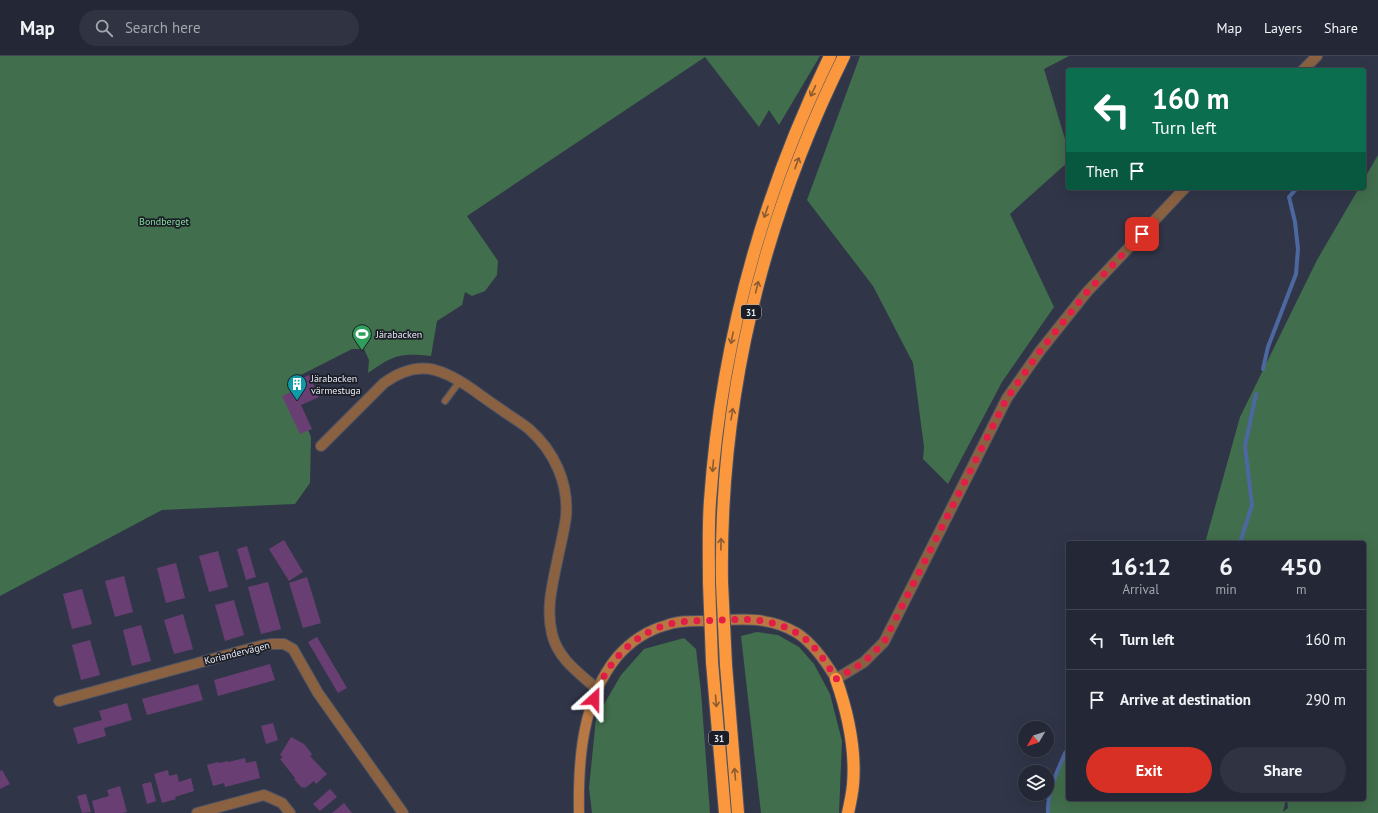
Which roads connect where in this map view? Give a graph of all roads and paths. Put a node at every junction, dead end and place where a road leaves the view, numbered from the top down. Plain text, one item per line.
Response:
1 (830, 56) edge
2 (844, 56) edge
3 (1317, 56) edge
4 (1305, 68) edge
5 (1183, 190) edge
6 (460, 381) junction
7 (445, 402) dead end
8 (321, 446) dead end
9 (836, 679) junction
10 (597, 689) junction
11 (59, 701) dead end
12 (197, 813) edge
13 (290, 813) edge
14 (403, 813) edge
15 (579, 813) edge
16 (725, 813) edge
17 (738, 813) edge
18 (848, 813) edge

1 -> 16 highway, 31, bridge
17 -> 2 highway, 31, bridge
3 - 4 street
5 - 9 street
6 - 7 lane
6 - 8 street
6 - 10 street
9 - 10 street
9 - 18 highway
10 - 15 street
11 - 14 street, Koriandervägen
12 - 13 street

